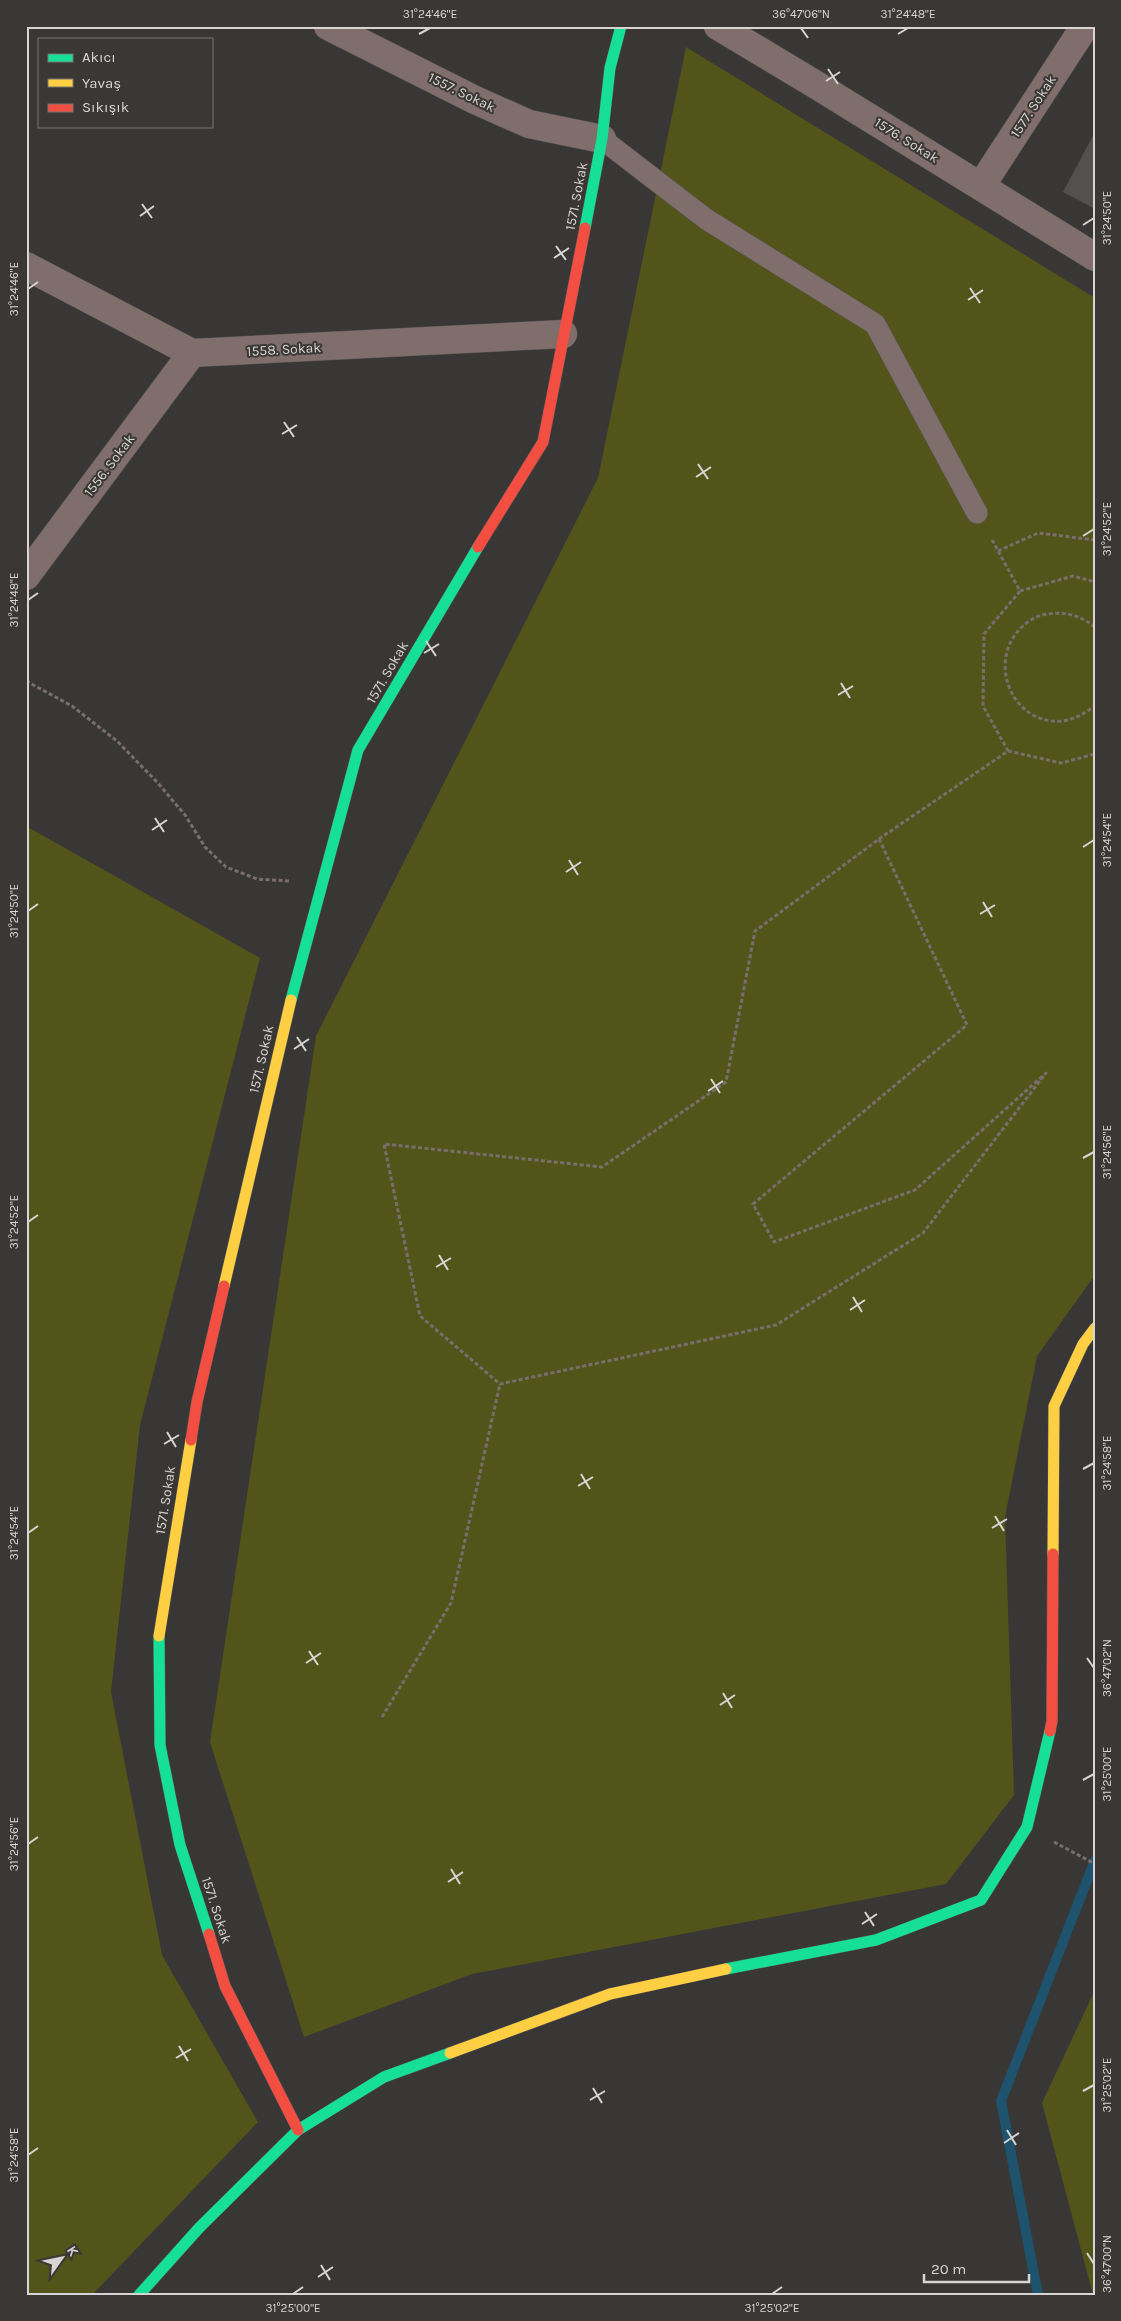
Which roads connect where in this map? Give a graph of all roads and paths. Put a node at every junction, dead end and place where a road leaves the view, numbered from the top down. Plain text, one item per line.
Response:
1 (328, 26) edge
2 (621, 26) edge
3 (718, 26) edge
4 (1084, 26) edge
5 (602, 139) junction
6 (981, 186) junction
7 (1095, 257) edge
8 (26, 266) edge
9 (564, 334) junction
10 (192, 353) junction
11 (977, 513) joint
12 (1095, 540) edge
13 (998, 551) junction
14 (26, 576) edge
15 (1095, 582) edge
16 (1020, 591) junction
17 (1095, 627) edge
18 (26, 681) edge
19 (1095, 706) edge
20 (1008, 750) junction
21 (1095, 754) edge
22 (879, 839) junction
23 (322, 883) junction
24 (1095, 1328) edge
25 (500, 1384) junction
26 (382, 1717) dead end
27 (1027, 1827) junction
28 (1095, 1864) edge
29 (298, 2130) junction
30 (139, 2295) edge

1 - 5 street, 1557. Sokak
2 - 5 street, 1571. Sokak
3 - 6 street, 1576. Sokak
4 - 6 street, 1577. Sokak
5 - 9 street, 1571. Sokak
5 - 11 lane
6 - 7 street, 1576. Sokak
8 - 10 street
9 - 10 street, 1558. Sokak
9 - 23 street, 1571. Sokak
10 - 14 street, 1556. Sokak
11 - 13 path
12 - 13 path
13 - 16 path
15 - 16 path
16 - 20 path
17 - 19 path
18 - 23 path
20 - 21 path
20 - 22 path
22 - 25 path
22 - 25 path
23 - 29 street, 1571. Sokak
24 - 27 street
25 - 26 path
27 - 28 path
27 - 29 street
29 - 30 street

